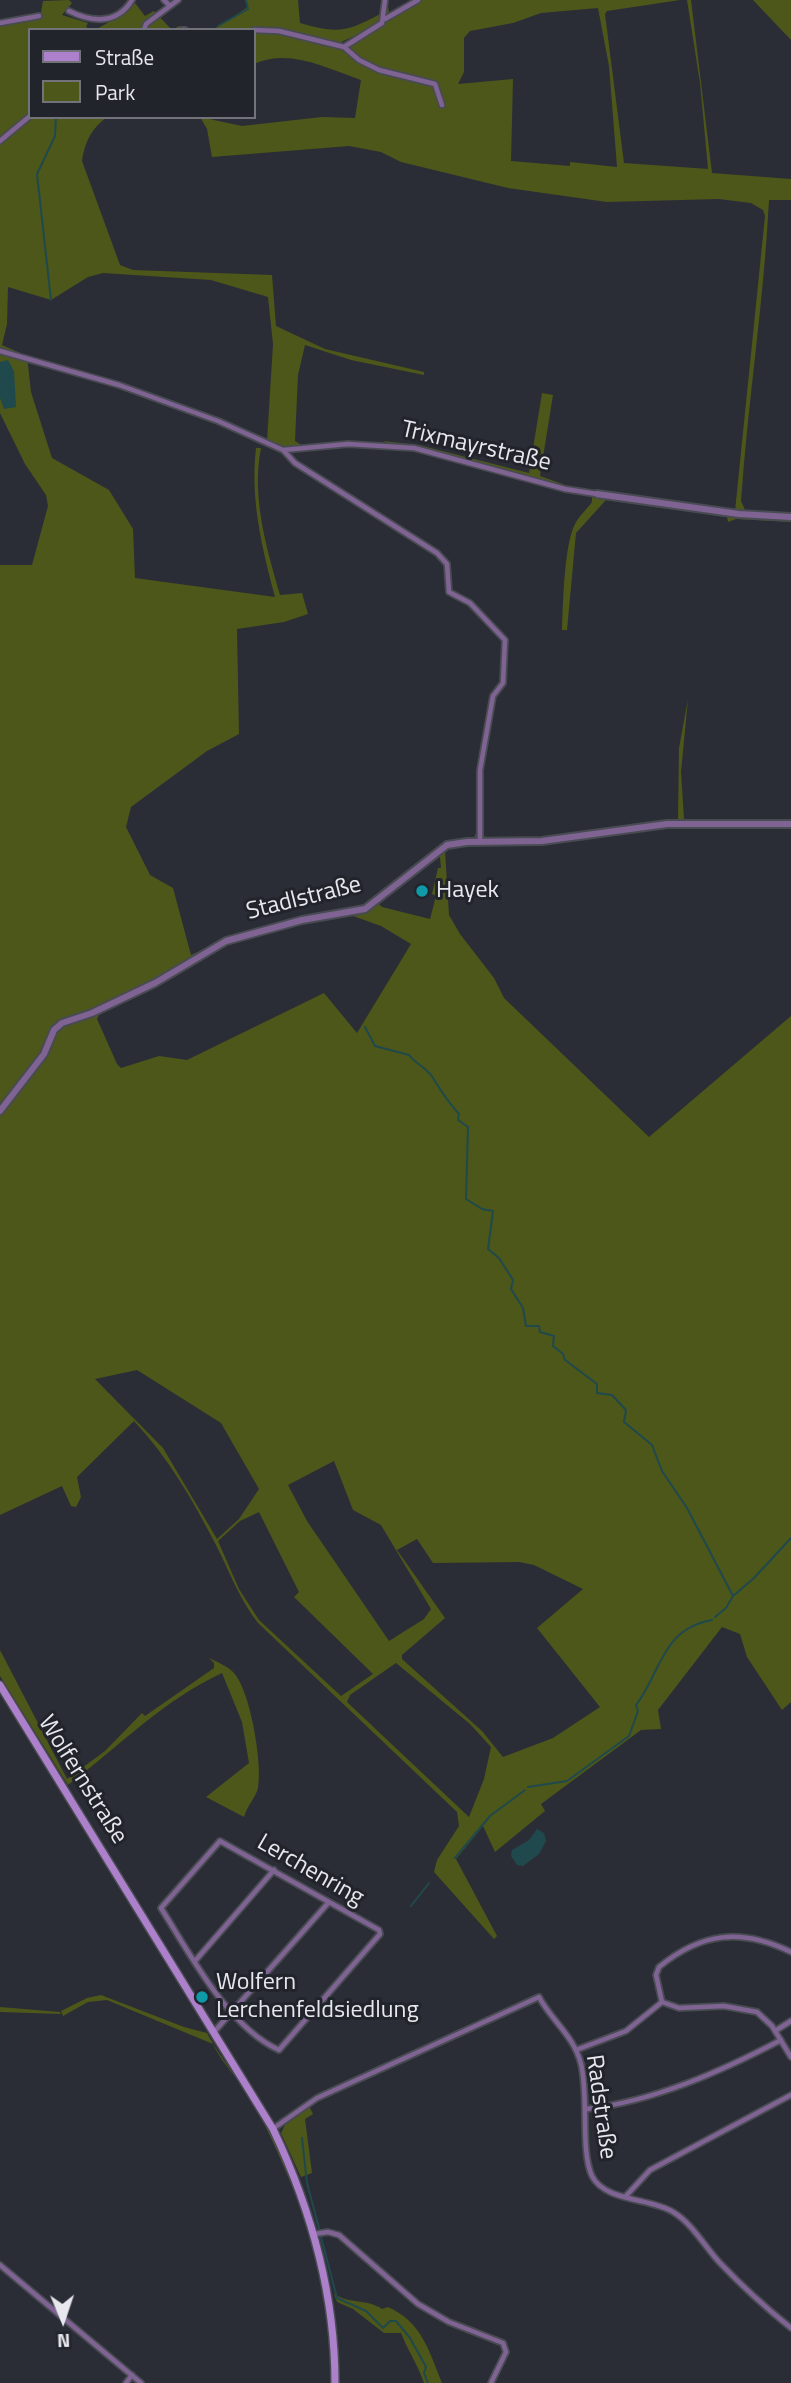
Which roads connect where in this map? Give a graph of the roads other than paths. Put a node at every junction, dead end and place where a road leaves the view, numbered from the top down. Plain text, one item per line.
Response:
1 (132, 0) edge
2 (164, 0) edge
3 (178, 0) edge
4 (385, 0) edge
5 (418, 0) edge
6 (170, 6) junction
7 (69, 10) dead end
8 (39, 16) dead end
9 (385, 19) junction
10 (0, 23) edge
11 (145, 28) edge
12 (256, 30) edge
13 (344, 47) junction
14 (442, 104) dead end
15 (28, 118) edge
16 (0, 141) edge
17 (0, 351) edge
18 (283, 450) junction
19 (597, 494) joint
20 (791, 517) edge
21 (791, 824) edge
22 (480, 842) junction
23 (0, 1111) edge
24 (0, 1685) edge
25 (274, 1870) junction
26 (329, 1902) junction
27 (791, 1952) edge
28 (195, 1961) junction
29 (662, 2002) junction
30 (231, 2012) junction
31 (791, 2021) edge
32 (775, 2031) junction
33 (214, 2032) junction
34 (781, 2040) junction
35 (576, 2050) junction
36 (791, 2057) edge
37 (791, 2095) edge
38 (587, 2109) junction
39 (273, 2129) junction
40 (625, 2197) junction
41 (314, 2234) junction
42 (0, 2265) edge
43 (791, 2328) edge
44 (132, 2375) junction
45 (126, 2383) edge
46 (141, 2383) edge
47 (335, 2383) edge
48 (492, 2383) edge

1 - 7 street
2 - 6 street
3 - 6 street
4 - 9 street
5 - 9 street
6 - 11 street
8 - 10 street
9 - 13 street
12 - 13 street
13 - 14 street
15 - 16 street
17 - 18 street, Trixmayrstraße
18 - 19 street, Trixmayrstraße
18 - 22 street
19 - 20 street, Trixmayrstraße
21 - 22 street, Stadlstraße
22 - 23 street, Stadlstraße
24 - 33 main road, Wolfernstraße
25 - 26 street, Lerchenring
25 - 28 street
25 - 28 street, Lerchenring
26 - 30 street
26 - 30 street, Lerchenring
27 - 29 street
28 - 30 street, Lerchenring
29 - 32 street
29 - 35 street
30 - 33 street
31 - 32 street
32 - 34 street
33 - 39 main road, Wolfernstraße
34 - 36 street
34 - 38 street
35 - 38 street, Radstraße
35 - 39 street, Radstraße
37 - 40 street
38 - 40 street, Radstraße
39 - 41 main road, Wolfernstraße
40 - 43 street, Radstraße
41 - 47 main road, Wolfernstraße
41 - 48 street
42 - 44 street
44 - 45 street
44 - 46 street

